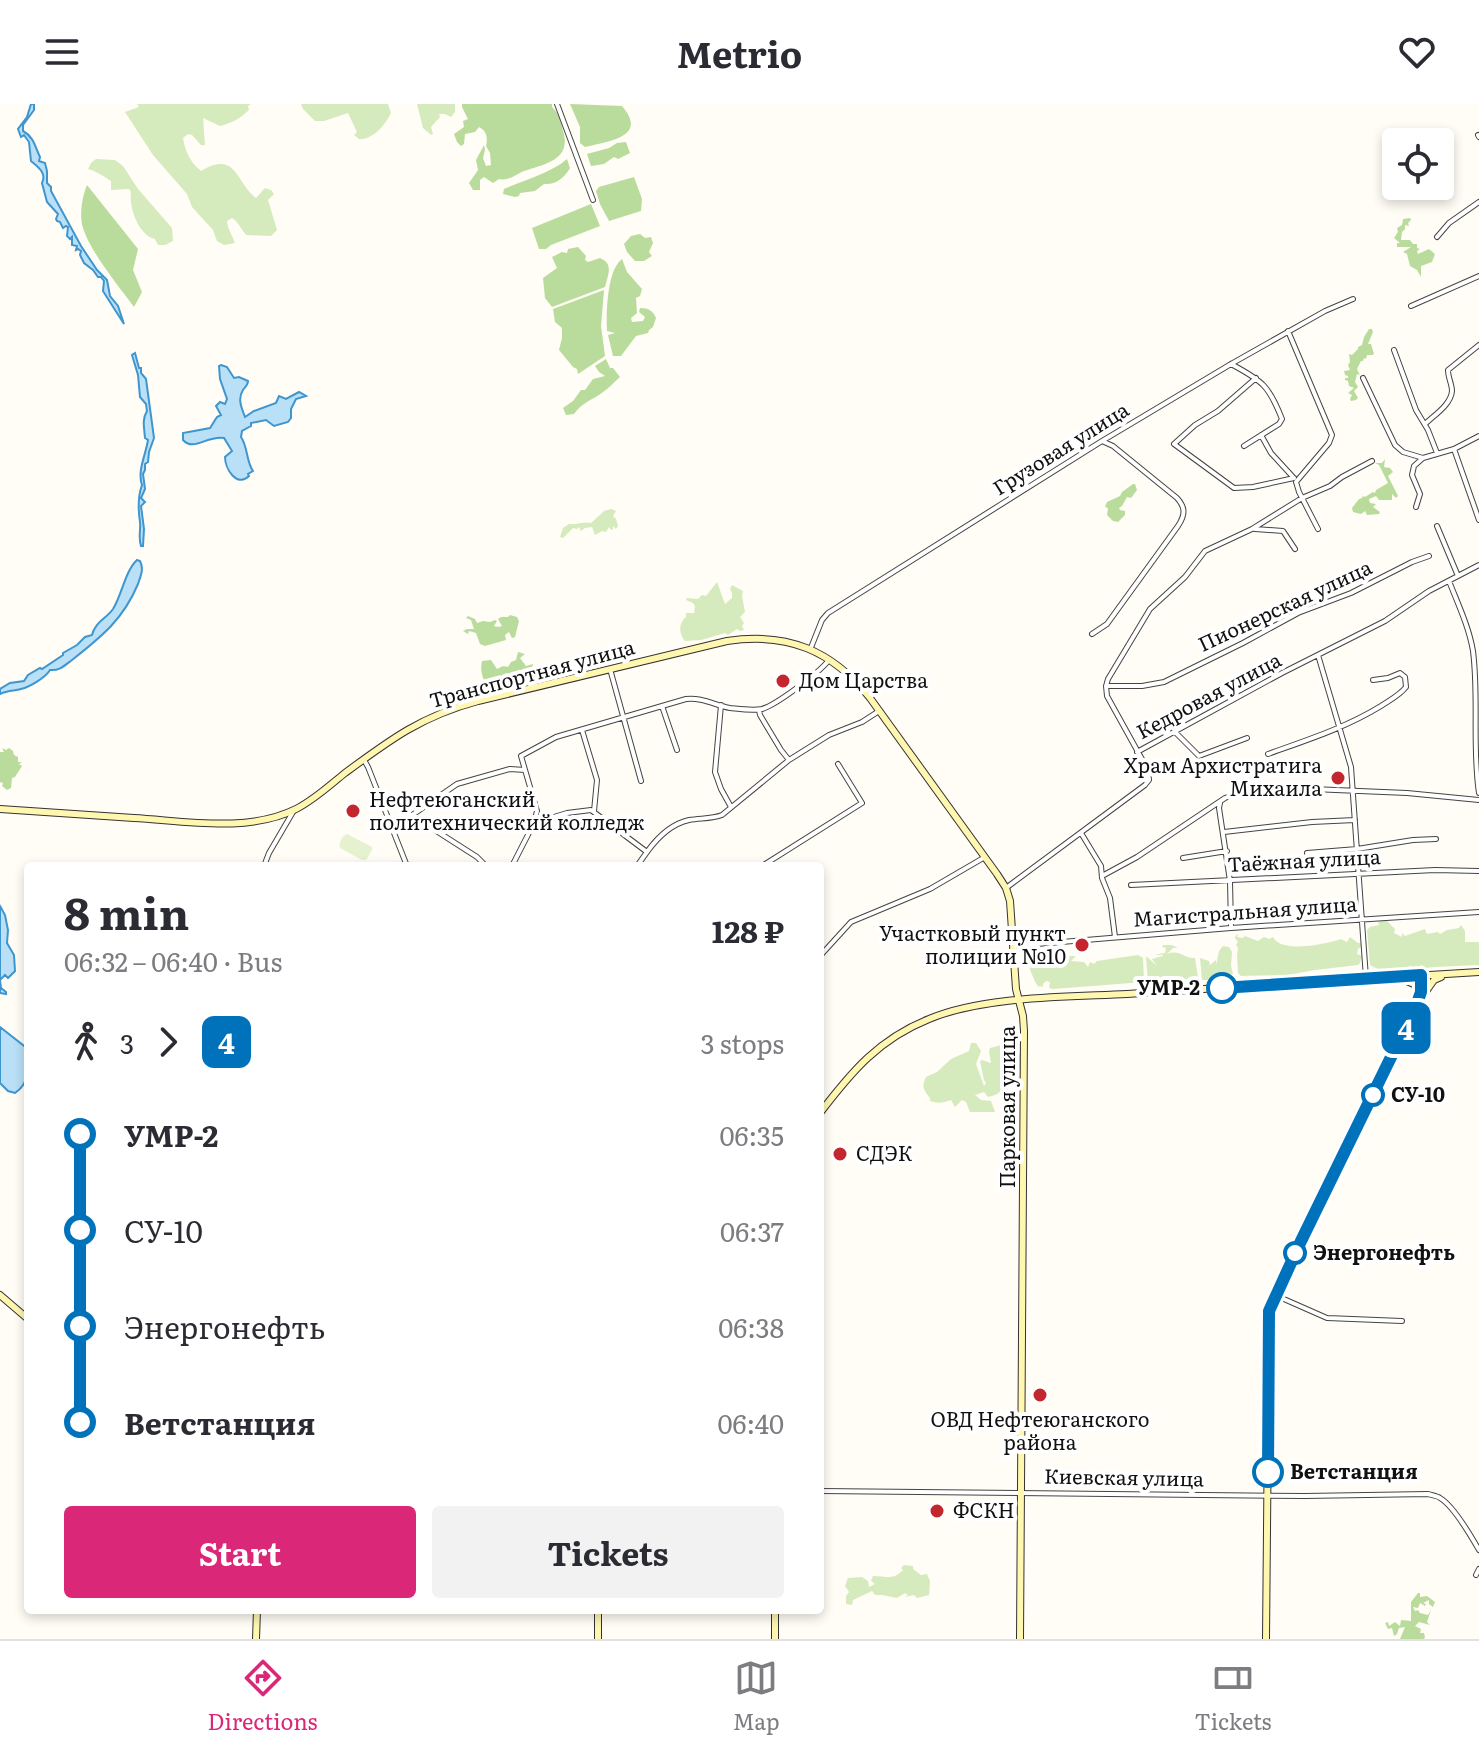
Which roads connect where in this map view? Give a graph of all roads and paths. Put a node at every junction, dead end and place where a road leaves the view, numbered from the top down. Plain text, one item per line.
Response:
1 (557, 104) edge
2 (593, 200) dead end
3 (1479, 202) edge
4 (1437, 237) dead end
5 (1479, 276) edge
6 (1353, 299) dead end
7 (1411, 306) dead end
8 (1288, 331) junction
9 (1479, 345) edge
10 (1394, 350) dead end
11 (1231, 364) junction
12 (1256, 378) junction
13 (1363, 378) dead end
14 (1425, 424) junction
15 (1261, 435) junction
16 (1479, 436) edge
17 (1102, 441) junction
18 (1244, 446) dead end
19 (1454, 449) junction
20 (1437, 453) junction
21 (1423, 458) junction
22 (1372, 461) dead end
23 (1295, 480) junction
24 (1302, 498) junction
25 (1416, 507) dead end
26 (1477, 507) edge
27 (1479, 520) edge
28 (1437, 526) dead end
29 (1252, 529) junction
30 (1318, 529) dead end
31 (1295, 549) dead end
32 (1429, 556) dead end
33 (1479, 565) edge
34 (1458, 576) junction
35 (1449, 581) junction
36 (1092, 634) dead end
37 (1479, 637) edge
38 (1471, 641) junction
39 (810, 650) junction
40 (1318, 655) junction
41 (829, 660) junction
42 (610, 669) junction
43 (1477, 671) edge
44 (1373, 680) dead end
45 (1106, 686) junction
46 (721, 705) junction
47 (662, 706) junction
48 (1478, 707) edge
49 (759, 710) junction
50 (879, 711) junction
51 (623, 718) junction
52 (1340, 728) junction
53 (582, 730) junction
54 (1175, 732) junction
55 (1247, 738) dead end
56 (1478, 745) edge
57 (677, 750) dead end
58 (1137, 752) junction
59 (1268, 754) dead end
60 (364, 760) junction
61 (789, 760) junction
62 (838, 764) dead end
63 (525, 770) junction
64 (641, 781) dead end
65 (1353, 792) junction
66 (1479, 793) edge
67 (1479, 800) edge
68 (1221, 801) junction
69 (731, 807) junction
70 (0, 809) edge
71 (295, 809) junction
72 (537, 811) junction
73 (594, 811) junction
74 (412, 815) junction
75 (278, 817) junction
76 (546, 819) junction
77 (1355, 820) junction
78 (285, 823) junction
79 (534, 823) junction
80 (392, 829) junction
81 (1224, 832) junction
82 (1081, 833) junction
83 (1436, 839) dead end
84 (1357, 849) junction
85 (1227, 851) junction
86 (647, 852) junction
87 (1307, 853) dead end
88 (985, 857) junction
89 (1183, 858) dead end
90 (266, 862) edge
91 (405, 862) edge
92 (482, 862) edge
93 (514, 862) edge
94 (640, 862) edge
95 (768, 862) edge
96 (1479, 871) edge
97 (1359, 875) junction
98 (1102, 876) junction
99 (1230, 881) junction
100 (1131, 885) dead end
101 (1006, 888) junction
102 (1479, 912) edge
103 (1362, 920) junction
104 (1231, 928) junction
105 (1115, 937) junction
106 (1013, 946) junction
107 (824, 952) edge
108 (1479, 972) edge
109 (1451, 974) junction
110 (1421, 975) junction
111 (1395, 976) junction
112 (1366, 978) junction
113 (1019, 1001) junction
114 (1417, 1003) junction
115 (824, 1108) edge
116 (0, 1295) edge
117 (1275, 1295) junction
118 (24, 1316) edge
119 (1402, 1321) dead end
120 (824, 1491) edge
121 (1021, 1492) junction
122 (1268, 1496) junction
123 (1479, 1550) edge
124 (1479, 1569) edge
125 (1476, 1575) dead end
126 (257, 1614) edge
127 (598, 1614) edge
128 (775, 1614) edge
129 (256, 1639) edge
130 (598, 1639) edge
131 (775, 1639) edge
132 (1020, 1639) edge
133 (1266, 1639) edge

1 - 2 street
3 - 4 street
5 - 7 street
6 - 8 street, Грузовая улица
8 - 11 street, Грузовая улица
8 - 23 street
9 - 14 street
10 - 14 street
11 - 12 street
11 - 17 street, Грузовая улица
12 - 15 street
12 - 23 street
13 - 21 street
14 - 20 street
15 - 18 street
15 - 23 street
16 - 19 street
17 - 36 street
17 - 39 street, Грузовая улица
19 - 20 street
19 - 26 street
20 - 21 street
21 - 25 street
22 - 24 street
23 - 24 street
24 - 29 street
24 - 30 street
26 - 27 street
28 - 34 street
29 - 31 street
29 - 45 street
32 - 45 street, Пионерская улица
33 - 34 street, Кедровая улица
34 - 35 street, Кедровая улица
35 - 38 street
35 - 40 street, Кедровая улица
37 - 38 street
38 - 43 street
39 - 41 main road, Парковая улица
39 - 42 main road, Транспортная улица
40 - 52 street
40 - 54 street, Кедровая улица
41 - 49 street
41 - 50 main road, Парковая улица
42 - 51 street
42 - 60 main road, Транспортная улица
43 - 48 street
44 - 52 street
45 - 58 street
46 - 47 street
46 - 49 street
46 - 69 street
47 - 51 street
47 - 57 street
48 - 56 street
49 - 61 street
50 - 61 street
50 - 88 main road, Парковая улица
51 - 53 street
51 - 64 street
52 - 59 street
52 - 65 street
53 - 63 street
53 - 73 street
54 - 55 street
54 - 58 street, Кедровая улица
56 - 66 street
58 - 82 street, Кедровая улица
60 - 71 main road, Транспортная улица
60 - 80 street
61 - 69 street
62 - 95 street
63 - 72 street
63 - 74 street
65 - 67 street
65 - 68 street
65 - 77 street
68 - 81 street
68 - 98 street
69 - 86 street
70 - 75 main road, Транспортная улица
71 - 75 main road, Транспортная улица
71 - 78 street
72 - 76 street
72 - 79 street
73 - 76 street
73 - 86 street
74 - 80 street
74 - 92 street
75 - 78 street
76 - 79 street
77 - 81 street
77 - 84 street
78 - 90 street
79 - 93 street
80 - 91 street
81 - 85 street
82 - 98 street
82 - 101 street, Кедровая улица
83 - 84 street
84 - 87 street
84 - 97 street
85 - 89 street
85 - 99 street
86 - 94 street
88 - 101 main road, Парковая улица
88 - 107 street
96 - 97 street, Таёжная улица
97 - 99 street, Таёжная улица
97 - 103 street
98 - 105 street
99 - 100 street, Таёжная улица
99 - 104 street
101 - 106 main road, Парковая улица
102 - 103 street, Магистральная улица
103 - 104 street, Магистральная улица
103 - 112 street
104 - 105 street, Магистральная улица
105 - 106 street, Магистральная улица
106 - 113 main road, Парковая улица
108 - 109 main road
109 - 110 main road
109 - 114 main road
110 - 111 main road
110 - 114 main road
111 - 112 main road
111 - 114 main road
112 - 113 main road
113 - 115 main road
113 - 121 main road, Парковая улица
114 - 117 main road
116 - 118 main road
117 - 119 street
117 - 122 main road
120 - 121 street, Киевская улица
121 - 122 street, Киевская улица
121 - 132 main road, Парковая улица
122 - 123 street, Киевская улица
122 - 133 main road
124 - 125 street
126 - 129 main road
127 - 130 main road
128 - 131 main road

